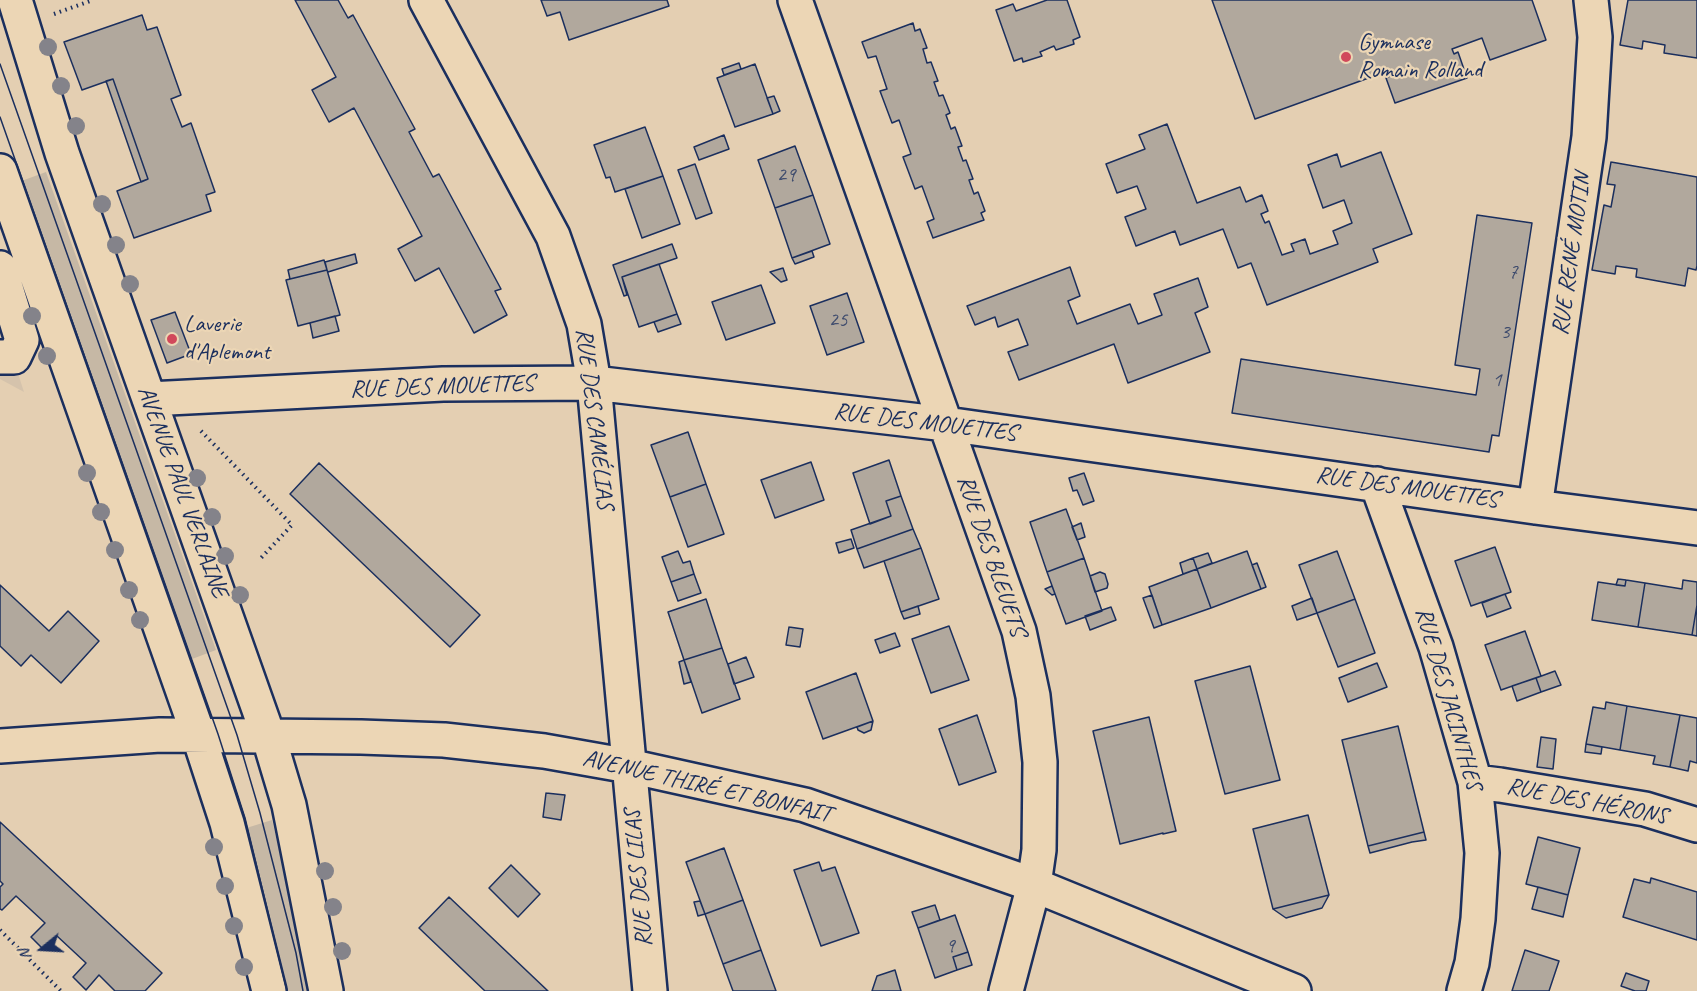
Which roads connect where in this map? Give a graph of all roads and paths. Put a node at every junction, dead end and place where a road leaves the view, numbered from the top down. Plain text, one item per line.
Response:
1 (93, 0) edge
2 (426, 0) edge
3 (795, 0) edge
4 (1591, 0) edge
5 (19, 12) edge
6 (0, 171) edge
7 (0, 268) edge
8 (0, 357) edge
9 (594, 383) junction
10 (149, 399) junction
11 (190, 399) junction
12 (945, 423) junction
13 (1377, 484) junction
14 (1535, 507) junction
15 (1697, 528) edge
16 (260, 559) dead end
17 (198, 734) junction
18 (268, 735) junction
19 (0, 746) edge
20 (629, 766) junction
21 (1475, 782) junction
22 (1697, 825) edge
23 (1034, 885) junction
24 (0, 930) edge
25 (61, 991) edge
26 (269, 991) edge
27 (326, 991) edge
28 (650, 991) edge
29 (1006, 991) edge
30 (1294, 991) edge
31 (1464, 991) edge

1 - 5 path
2 - 9 street, RUE DES CAMÉLIAS
3 - 12 street, RUE DES BLEUETS
4 - 14 street, RUE RENÉ MOTIN
5 - 10 street, AVENUE PAUL VERLAINE
6 - 17 street
7 - 8 street
9 - 11 street, RUE DES MOUETTES
9 - 12 street, RUE DES MOUETTES
9 - 20 street, RUE DES CAMÉLIAS
10 - 11 street, RUE DES MOUETTES
10 - 18 street, AVENUE PAUL VERLAINE
11 - 16 path
12 - 13 street, RUE DES MOUETTES
12 - 23 street, RUE DES BLEUETS
13 - 14 street, RUE DES MOUETTES
13 - 21 street, RUE DES JACINTHES
14 - 15 street, RUE DES MOUETTES
17 - 18 street, AVENUE THIRÉ ET BONFAIT
17 - 19 street, AVENUE THIRÉ ET BONFAIT
17 - 26 street
18 - 20 street, AVENUE THIRÉ ET BONFAIT
18 - 27 street, AVENUE PAUL VERLAINE
20 - 23 street, AVENUE THIRÉ ET BONFAIT
20 - 28 street, RUE DES LILAS
21 - 22 street, RUE DES HÉRONS
21 - 31 street, RUE DES JACINTHES
23 - 29 street, RUE DES BLEUETS
23 - 30 street, AVENUE THIRÉ ET BONFAIT
24 - 25 path

